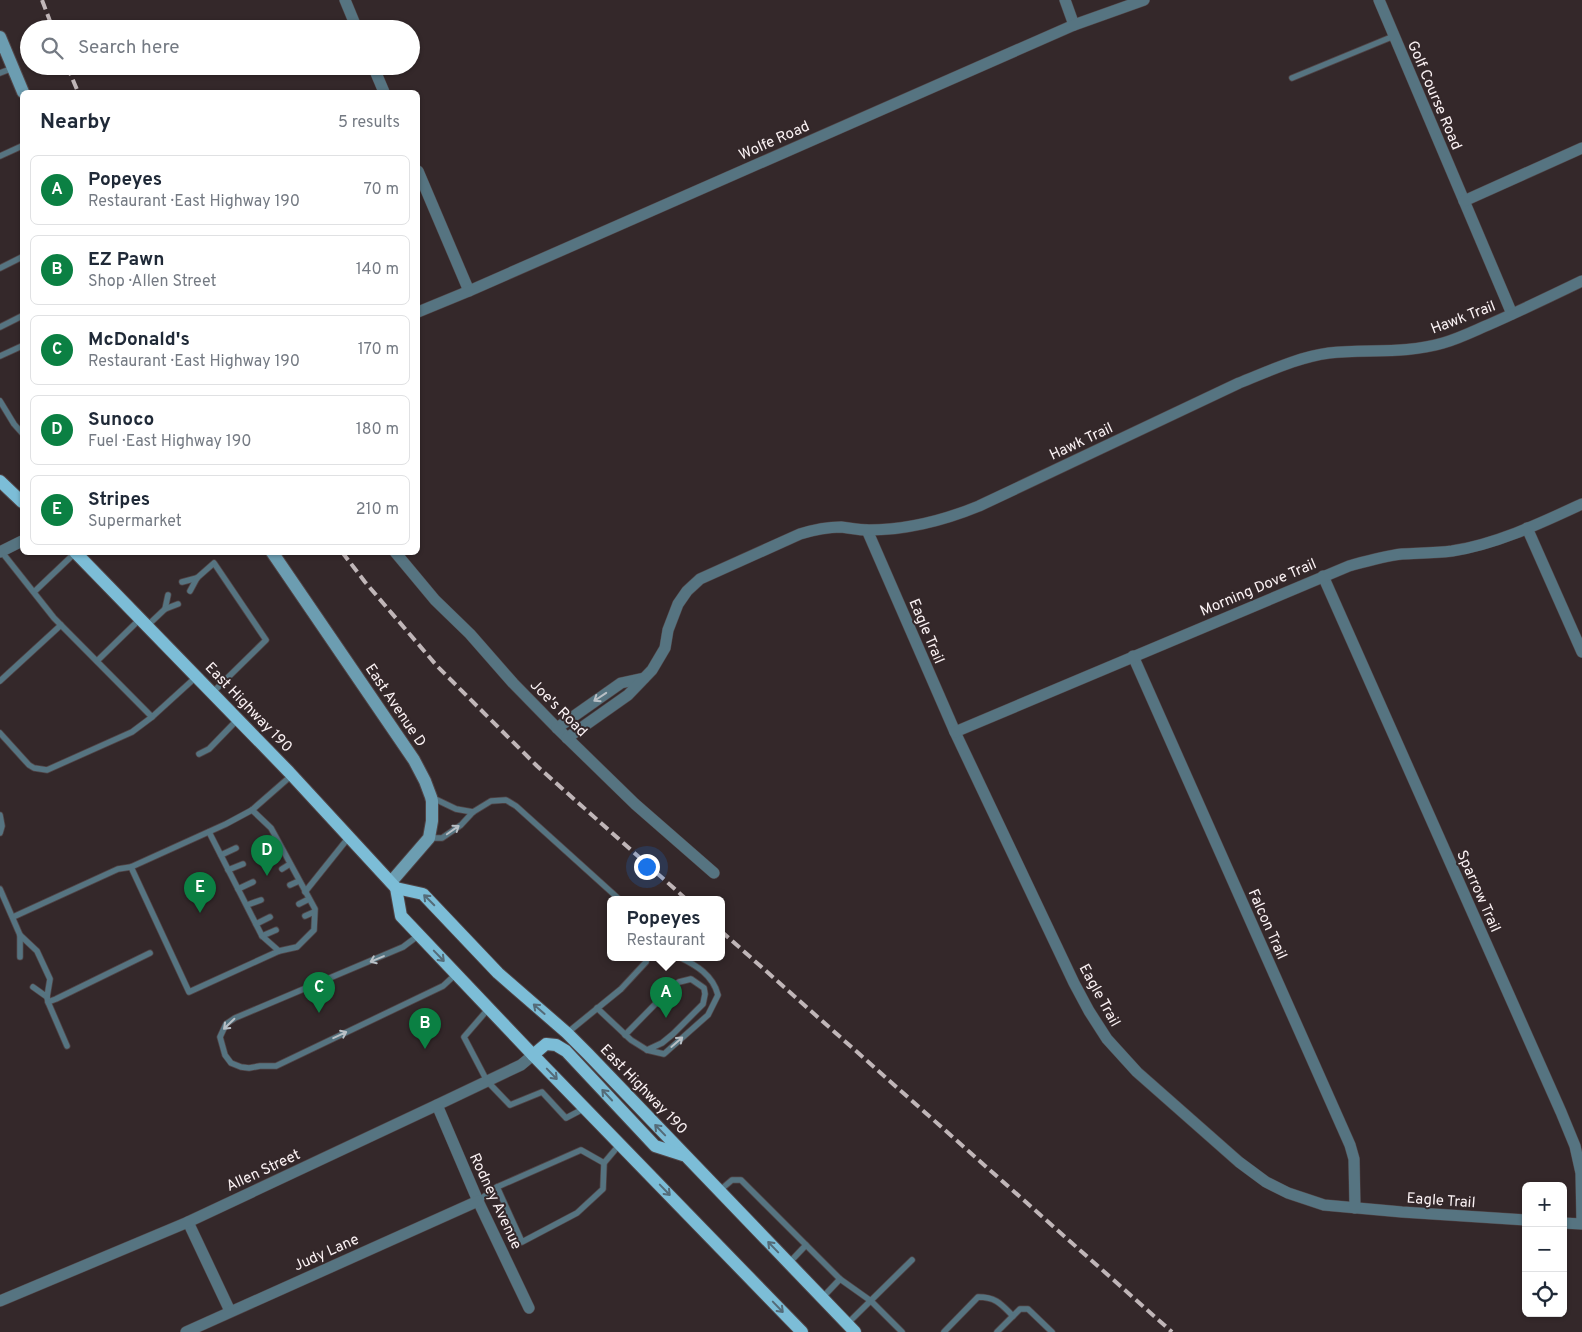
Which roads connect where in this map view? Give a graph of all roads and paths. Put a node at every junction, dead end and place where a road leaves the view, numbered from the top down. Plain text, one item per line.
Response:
1 (345, 0) edge
2 (1064, 0) edge
3 (1144, 0) edge
4 (1379, 0) edge
5 (353, 20) edge
6 (1074, 25) junction
7 (1394, 36) junction
8 (0, 37) edge
9 (13, 68) junction
10 (0, 73) edge
11 (377, 75) edge
12 (1292, 78) dead end
13 (22, 90) edge
14 (383, 90) edge
15 (20, 147) edge
16 (1582, 148) edge
17 (0, 156) edge
18 (420, 176) edge
19 (1464, 201) junction
20 (20, 259) edge
21 (0, 268) edge
22 (1582, 282) edge
23 (469, 291) junction
24 (420, 311) edge
25 (1512, 314) junction
26 (20, 317) edge
27 (0, 327) edge
28 (20, 347) edge
29 (0, 356) edge
30 (0, 401) edge
31 (20, 431) edge
32 (0, 481) edge
33 (20, 500) edge
34 (1582, 504) edge
35 (1527, 528) junction
36 (867, 530) junction
37 (20, 542) edge
38 (1, 552) edge
39 (73, 555) edge
40 (77, 555) edge
41 (274, 555) edge
42 (398, 555) edge
43 (1323, 576) junction
44 (197, 578) junction
45 (182, 582) dead end
46 (190, 591) dead end
47 (34, 592) junction
48 (168, 595) dead end
49 (178, 604) dead end
50 (164, 609) junction
51 (143, 622) junction
52 (61, 625) junction
53 (1582, 652) edge
54 (1133, 656) junction
55 (97, 661) junction
56 (196, 677) junction
57 (644, 678) junction
58 (0, 681) edge
59 (212, 693) junction
60 (152, 717) junction
61 (238, 719) junction
62 (557, 728) junction
63 (955, 732) junction
64 (0, 733) edge
65 (567, 738) junction
66 (199, 754) dead end
67 (292, 775) junction
68 (431, 797) junction
69 (252, 810) junction
70 (473, 812) junction
71 (0, 815) edge
72 (272, 831) junction
73 (209, 832) junction
74 (0, 833) edge
75 (265, 834) dead end
76 (349, 838) junction
77 (428, 838) junction
78 (280, 846) junction
79 (236, 848) dead end
80 (272, 850) dead end
81 (220, 855) junction
82 (243, 864) dead end
83 (290, 864) junction
84 (131, 867) junction
85 (282, 869) dead end
86 (228, 870) junction
87 (714, 873) dead end
88 (299, 881) junction
89 (252, 882) dead end
90 (290, 885) dead end
91 (393, 885) junction
92 (0, 889) edge
93 (238, 889) junction
94 (305, 892) junction
95 (616, 896) edge
96 (309, 899) junction
97 (261, 900) dead end
98 (299, 904) dead end
99 (246, 905) junction
100 (314, 912) junction
101 (305, 916) dead end
102 (13, 917) junction
103 (270, 917) dead end
104 (256, 924) junction
105 (276, 930) dead end
106 (20, 935) junction
107 (418, 935) junction
108 (262, 936) junction
109 (279, 951) junction
110 (150, 953) dead end
111 (20, 957) dead end
112 (646, 961) edge
113 (688, 961) edge
114 (456, 974) junction
115 (33, 987) dead end
116 (48, 999) junction
117 (489, 1008) junction
118 (597, 1008) junction
119 (567, 1033) junction
120 (625, 1035) junction
121 (67, 1046) dead end
122 (647, 1050) junction
123 (533, 1055) junction
124 (487, 1081) junction
125 (437, 1105) junction
126 (585, 1108) junction
127 (620, 1144) junction
128 (685, 1156) junction
129 (604, 1163) junction
130 (497, 1187) junction
131 (719, 1191) junction
132 (478, 1201) junction
133 (1355, 1208) junction
134 (1522, 1220) edge
135 (188, 1222) junction
136 (1567, 1223) edge
137 (1582, 1224) edge
138 (806, 1245) junction
139 (912, 1260) dead end
140 (788, 1263) junction
141 (840, 1279) junction
142 (822, 1298) junction
143 (871, 1301) junction
144 (0, 1302) edge
145 (529, 1308) dead end
146 (230, 1311) junction
147 (1013, 1316) junction
148 (851, 1328) edge
149 (186, 1332) edge
150 (802, 1332) edge
151 (902, 1332) edge
152 (944, 1332) edge
153 (997, 1332) edge
154 (1052, 1332) edge

1 - 5 street
2 - 6 street
3 - 6 street, Wolfe Road
4 - 7 street, Golf Course Road
6 - 23 street, Wolfe Road
7 - 12 lane
7 - 19 street, Golf Course Road
8 - 9 main road
9 - 10 lane
9 - 13 main road
11 - 14 street
15 - 17 lane
16 - 19 street
18 - 23 street
19 - 25 street, Golf Course Road
20 - 21 lane
22 - 25 street, Hawk Trail
23 - 24 street, Wolfe Road
25 - 36 street, Hawk Trail
26 - 27 lane
28 - 29 lane
30 - 31 lane
32 - 33 main road
34 - 35 street, Morning Dove Trail
35 - 43 street, Morning Dove Trail
35 - 53 street
36 - 57 street, Hawk Trail
36 - 63 street, Eagle Trail
37 - 38 street
38 - 47 lane
39 - 47 lane
40 - 51 main road, East Highway 190
41 - 68 main road, East Avenue D
42 - 62 street, Joe's Road
43 - 54 street, Morning Dove Trail
43 - 137 street, Sparrow Trail
44 - 45 lane
44 - 46 lane
44 - 59 lane
47 - 52 lane
48 - 50 lane
49 - 50 lane
50 - 51 lane
51 - 55 lane
51 - 56 main road, East Highway 190
52 - 55 lane
52 - 58 lane
54 - 63 street, Morning Dove Trail
54 - 133 street, Falcon Trail
55 - 60 lane
56 - 59 main road, East Highway 190
56 - 60 lane
57 -> 62 street
57 - 65 street, Hawk Trail
59 - 61 main road, East Highway 190
60 - 64 lane
61 - 66 lane
61 - 67 main road, East Highway 190
62 - 65 street, Joe's Road
63 - 133 street, Eagle Trail
65 - 87 street, Joe's Road
67 - 69 lane
67 - 76 main road, East Highway 190
68 - 70 lane
68 - 77 main road, East Avenue D
69 - 72 lane
69 - 73 lane
77 -> 70 lane
70 - 95 lane
71 - 74 lane
72 - 75 lane
72 - 78 lane
73 - 81 lane
73 - 84 lane
76 - 91 main road, East Highway 190
76 - 94 lane
77 - 91 main road
78 - 80 lane
78 - 83 lane
79 - 81 lane
81 - 86 lane
82 - 86 lane
83 - 85 lane
83 - 88 lane
84 - 102 lane
84 - 109 lane
86 - 93 lane
88 - 90 lane
88 - 94 lane
89 - 93 lane
91 - 107 main road
119 -> 91 main road, East Highway 190
92 - 102 lane
93 - 99 lane
94 - 96 lane
96 - 98 lane
96 - 100 lane
97 - 99 lane
99 - 104 lane
100 - 101 lane
100 - 109 lane
102 - 106 lane
103 - 104 lane
104 - 108 lane
105 - 108 lane
106 - 111 lane
106 - 116 lane
107 -> 114 main road
107 -> 114 lane
108 - 109 lane
110 - 116 lane
112 - 118 lane
122 -> 113 lane
114 - 117 main road
115 - 116 lane
116 - 121 lane
117 - 123 main road
117 - 124 lane
118 - 119 lane
118 - 120 lane
128 -> 119 main road, East Highway 190
120 - 122 lane
120 - 122 lane
123 - 124 street, Allen Street
123 -> 126 main road
128 -> 123 main road
124 - 125 street, Allen Street
124 - 126 lane
125 - 132 street, Rodney Avenue
125 - 135 street, Allen Street
126 - 127 main road
127 - 129 lane
127 -> 150 main road
128 - 131 main road, East Highway 190
129 - 130 lane
129 - 130 lane
130 - 132 lane
131 - 138 lane
140 -> 131 main road, East Highway 190
132 - 145 street, Rodney Avenue
132 - 146 street, Judy Lane
133 - 134 street, Eagle Trail
135 - 144 street, Allen Street
135 - 146 street
136 - 137 street
138 - 140 lane
138 - 141 lane
139 - 143 lane
140 - 142 main road, East Highway 190
141 - 142 lane
141 - 143 lane
142 - 148 main road, East Highway 190
143 - 148 lane
143 - 151 lane
146 - 149 street, Judy Lane
147 - 152 lane
147 - 153 lane
147 - 154 lane

